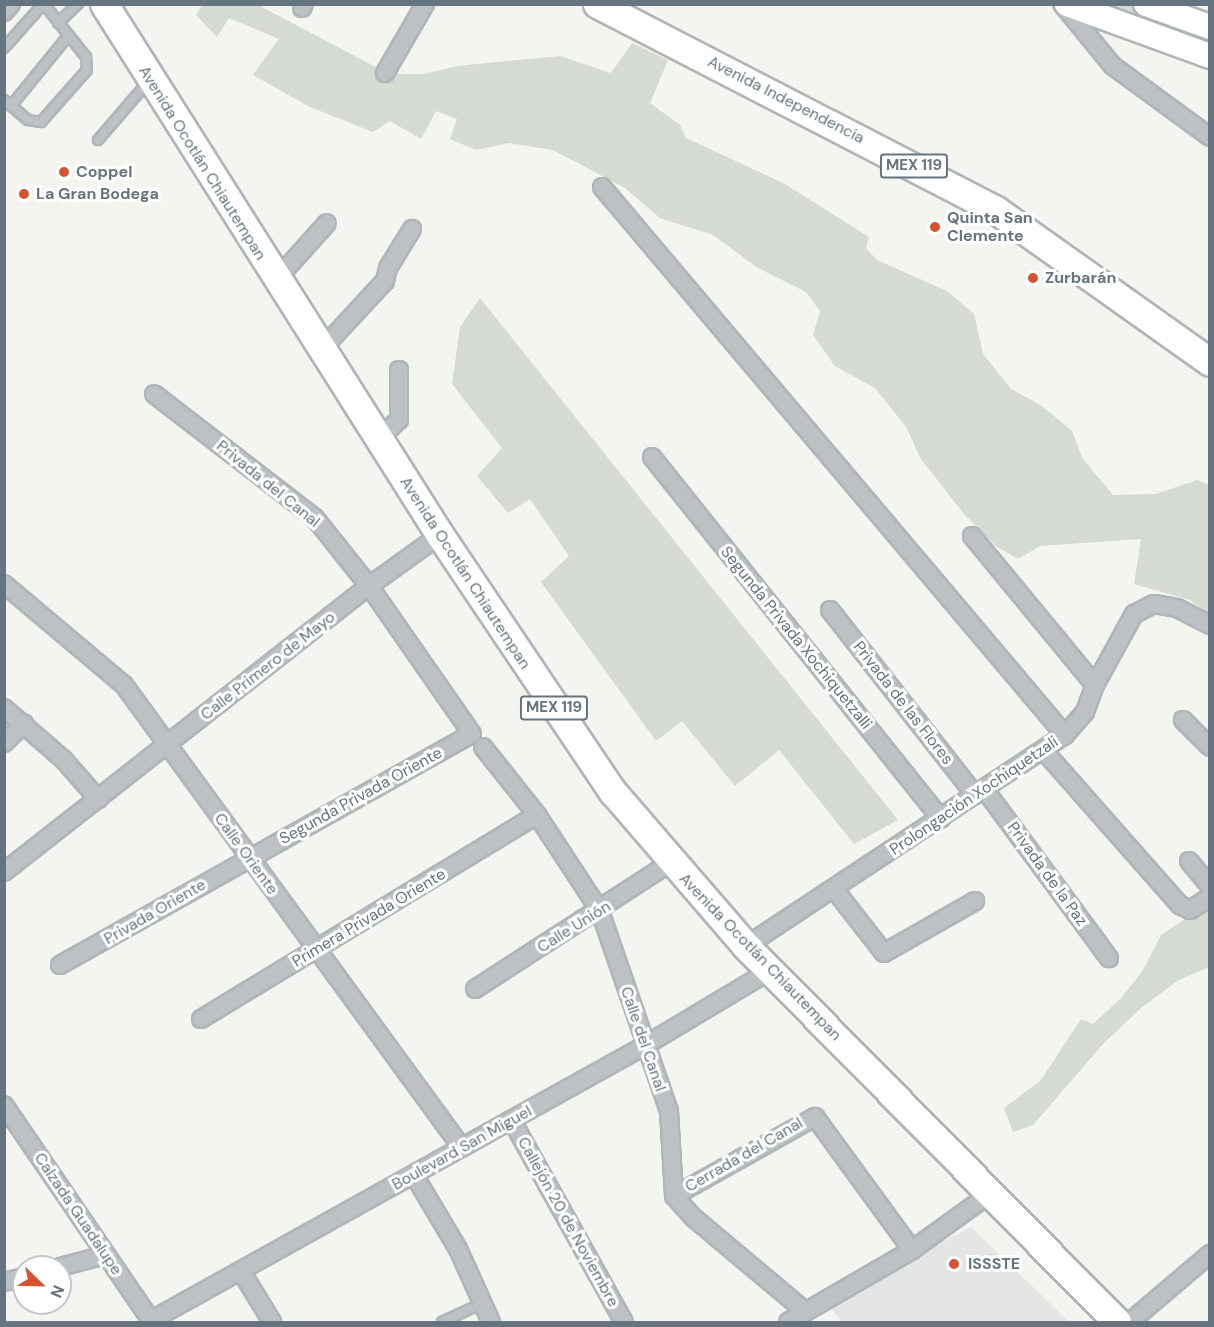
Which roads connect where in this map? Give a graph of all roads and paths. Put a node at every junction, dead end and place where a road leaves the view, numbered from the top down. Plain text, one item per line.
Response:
1 (11, 4) edge
2 (44, 4) edge
3 (78, 4) edge
4 (104, 4) edge
5 (425, 4) edge
6 (597, 4) edge
7 (632, 4) edge
8 (1062, 4) edge
9 (1067, 4) edge
10 (1146, 4) edge
11 (4, 12) edge
12 (58, 23) junction
13 (1209, 27) edge
14 (68, 36) junction
15 (4, 48) edge
16 (1209, 56) edge
17 (385, 73) dead end
18 (149, 81) junction
19 (8, 103) edge
20 (1209, 137) edge
21 (98, 140) dead end
22 (602, 187) dead end
23 (327, 223) dead end
24 (412, 229) dead end
25 (276, 280) junction
26 (1209, 342) edge
27 (321, 350) junction
28 (1209, 362) edge
29 (399, 370) dead end
30 (154, 394) dead end
31 (378, 440) junction
32 (652, 457) dead end
33 (440, 535) junction
34 (972, 536) dead end
35 (4, 584) edge
36 (369, 586) junction
37 (830, 610) dead end
38 (1209, 625) edge
39 (1095, 685) junction
40 (4, 708) edge
41 (1183, 720) dead end
42 (24, 724) junction
43 (1065, 735) junction
44 (4, 743) edge
45 (168, 745) junction
46 (483, 747) dead end
47 (1209, 747) edge
48 (1044, 751) junction
49 (980, 792) junction
50 (98, 799) junction
51 (537, 815) junction
52 (941, 819) junction
53 (249, 858) junction
54 (1189, 861) dead end
55 (671, 862) junction
56 (4, 872) edge
57 (1209, 886) edge
58 (834, 889) junction
59 (1209, 897) edge
60 (975, 901) dead end
61 (600, 911) junction
62 (746, 946) junction
63 (316, 951) junction
64 (1109, 958) dead end
65 (60, 965) dead end
66 (771, 970) junction
67 (475, 989) dead end
68 (201, 1019) dead end
69 (644, 1047) junction
70 (4, 1105) edge
71 (512, 1121) junction
72 (462, 1148) junction
73 (414, 1175) junction
74 (991, 1193) junction
75 (674, 1196) junction
76 (912, 1250) junction
77 (1209, 1254) edge
78 (105, 1255) junction
79 (72, 1264) edge
80 (241, 1271) junction
81 (482, 1304) junction
82 (796, 1319) edge
83 (151, 1322) edge
84 (272, 1323) edge
85 (442, 1323) edge
86 (490, 1323) edge
87 (624, 1323) edge
88 (1117, 1323) edge
89 (1130, 1323) edge

1 - 11 street
2 - 12 lane
2 - 15 lane
3 - 12 lane
4 - 18 main road, Avenida Ocotlán Chiautempan / MEX 119
5 - 17 street
6 - 28 main road, Avenida Independencia / MEX 119
7 - 26 main road, Avenida Independencia / MEX 119
8 - 20 street
9 - 16 main road
10 - 13 main road
12 - 14 lane
14 - 19 lane
14 - 19 lane
18 - 21 lane
18 - 25 main road, Avenida Ocotlán Chiautempan / MEX 119
22 - 43 street
23 - 25 street
24 - 27 street
25 - 27 main road, Avenida Ocotlán Chiautempan / MEX 119
27 - 31 main road, Avenida Ocotlán Chiautempan / MEX 119
29 - 31 street
30 - 36 street, Privada del Canal
31 - 33 main road, Avenida Ocotlán Chiautempan / MEX 119
32 - 52 street, Segunda Privada Xochiquetzalli
33 - 36 street, Calle Primero de Mayo
33 - 55 main road, Avenida Ocotlán Chiautempan / MEX 119
34 - 39 street
35 - 45 street, Calle Oriente
36 - 45 street, Calle Primero de Mayo
36 - 53 street, Segunda Privada Oriente
37 - 49 street, Privada de las Flores
38 - 39 street, Prolongación Xochiquetzali
39 - 43 street, Prolongación Xochiquetzali
40 - 42 street
41 - 47 street
42 - 44 street
42 - 50 street
43 - 48 street, Prolongación Xochiquetzali
45 - 50 street, Calle Primero de Mayo
45 - 53 street, Calle Oriente
46 - 51 street, Calle del Canal
48 - 49 street, Prolongación Xochiquetzali
48 - 59 street
49 - 52 street, Prolongación Xochiquetzali
49 - 64 street, Privada de la Paz
50 - 56 street, Calle Primero de Mayo
51 - 61 street, Calle del Canal
51 - 63 street, Primera Privada Oriente
52 - 58 street, Prolongación Xochiquetzali
53 - 63 street, Calle Oriente
53 - 65 street, Privada Oriente
54 - 57 street
55 - 61 street, Calle Unión
55 - 62 main road, Avenida Ocotlán Chiautempan / MEX 119
58 - 60 street
58 - 62 street, Prolongación Xochiquetzali
61 - 67 street, Calle Unión
61 - 69 street, Calle del Canal
62 - 66 main road, Avenida Ocotlán Chiautempan / MEX 119
63 - 68 street, Primera Privada Oriente
63 - 72 street, Calle Oriente
66 - 69 street, Boulevard San Miguel
66 - 74 main road, Avenida Ocotlán Chiautempan / MEX 119
69 - 71 street, Boulevard San Miguel
69 - 75 street, Calle del Canal
70 - 78 street, Calzada Guadalupe
71 - 72 street, Boulevard San Miguel
71 - 87 street, Callejón 20 de Noviembre
72 - 73 street, Boulevard San Miguel
73 - 80 street, Boulevard San Miguel
73 - 81 street
74 - 76 street
74 - 88 main road, Avenida Ocotlán Chiautempan / MEX 119
75 - 76 street, Cerrada del Canal
75 - 82 street
76 - 82 street
77 - 89 street
78 - 79 street
78 - 83 street, Calzada Guadalupe
80 - 83 street, Boulevard San Miguel
80 - 84 street
81 - 85 lane
81 - 86 street

